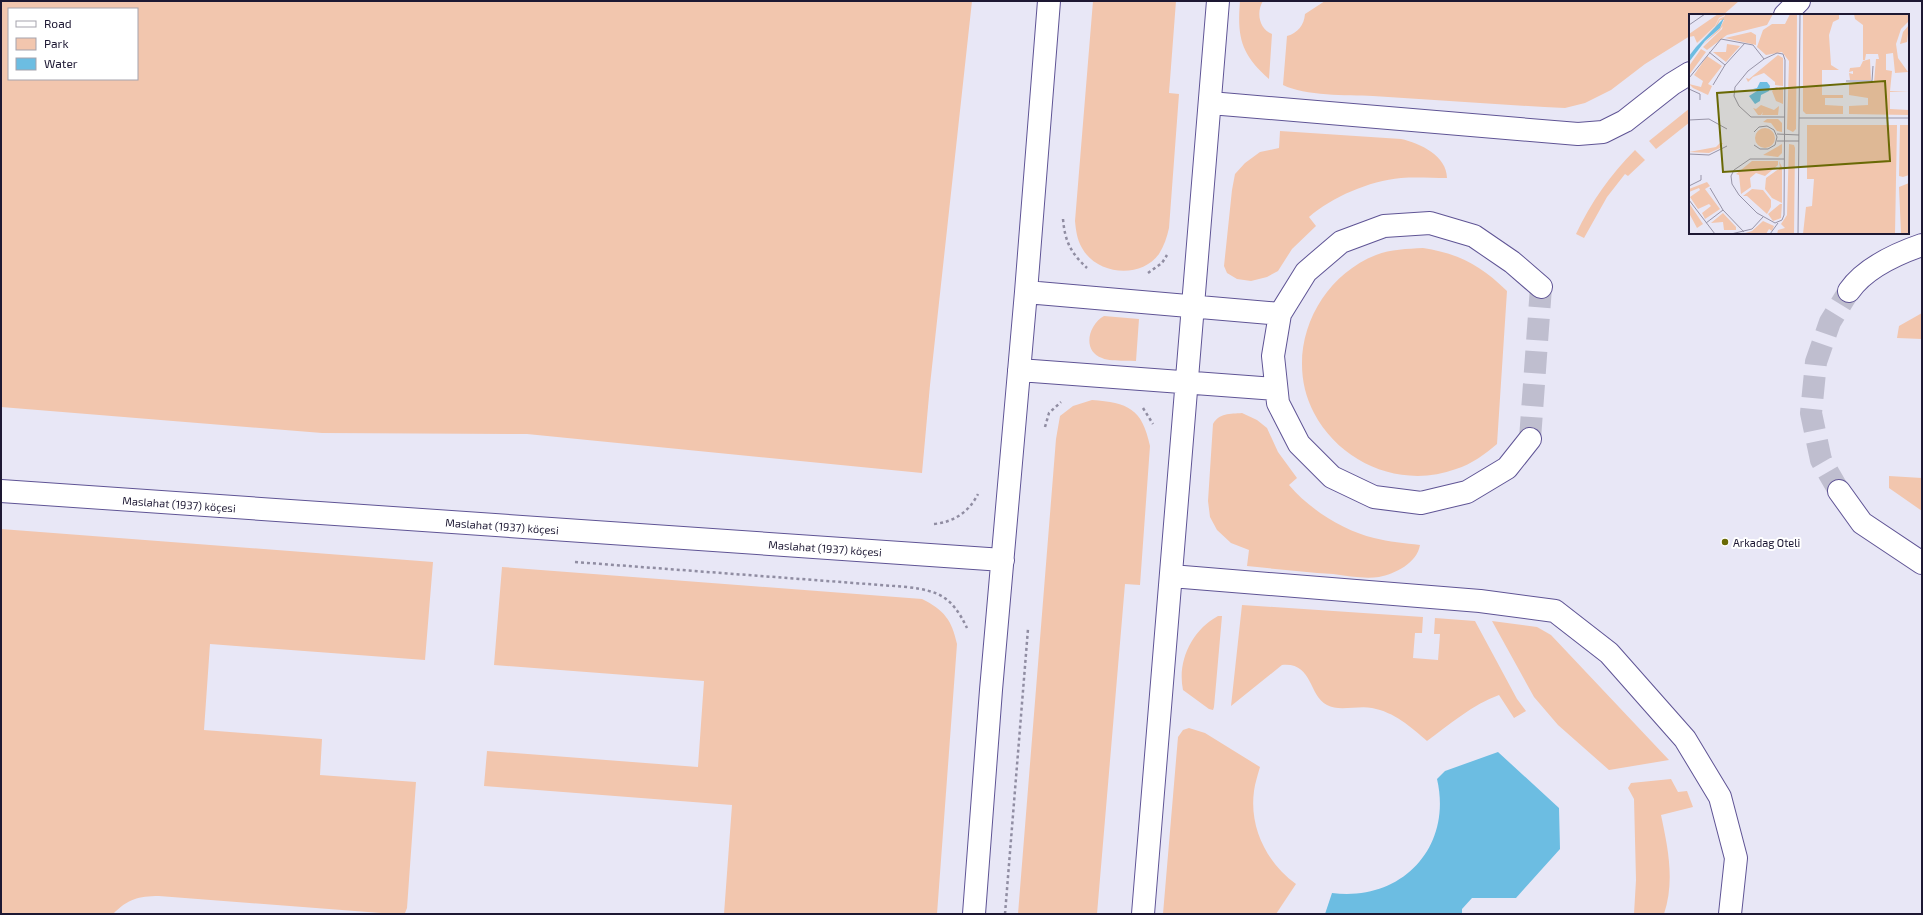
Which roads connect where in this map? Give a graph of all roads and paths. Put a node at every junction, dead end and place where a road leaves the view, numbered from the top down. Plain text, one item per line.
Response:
1 (1050, 1) edge
2 (1218, 1) edge
3 (1799, 1) edge
4 (1786, 14) edge
5 (1689, 74) edge
6 (1210, 103) junction
7 (1063, 213) dead end
8 (1922, 245) edge
9 (1170, 251) dead end
10 (1090, 270) dead end
11 (1142, 276) dead end
12 (1541, 287) dead end
13 (1848, 290) tunnel mouth
14 (1026, 292) junction
15 (1280, 314) junction
16 (1019, 370) junction
17 (1276, 389) junction
18 (1063, 399) dead end
19 (1140, 405) dead end
20 (1154, 425) dead end
21 (1044, 432) dead end
22 (1530, 439) tunnel mouth
23 (979, 487) dead end
24 (1, 491) edge
25 (1838, 491) tunnel mouth
26 (927, 524) dead end
27 (1003, 560) junction
28 (573, 562) dead end
29 (1922, 563) edge
30 (1171, 576) junction
31 (1028, 623) dead end
32 (967, 635) dead end
33 (974, 914) edge
34 (1005, 914) edge
35 (1144, 914) edge
36 (1730, 914) edge

1 - 14 street
2 - 6 street
3 - 4 street
5 - 6 street
6 - 30 street
7 - 10 path
8 - 13 street
9 - 11 path
12 - 15 street
14 - 15 street
14 - 16 street
15 - 17 street
16 - 17 street
16 - 27 street
17 - 22 street
18 - 21 path
19 - 20 path
23 - 26 path
24 - 27 street, Maslahat (1937) köçesi
25 - 29 street
27 - 33 street
28 - 32 path
30 - 35 street
30 - 36 street
31 - 34 path

